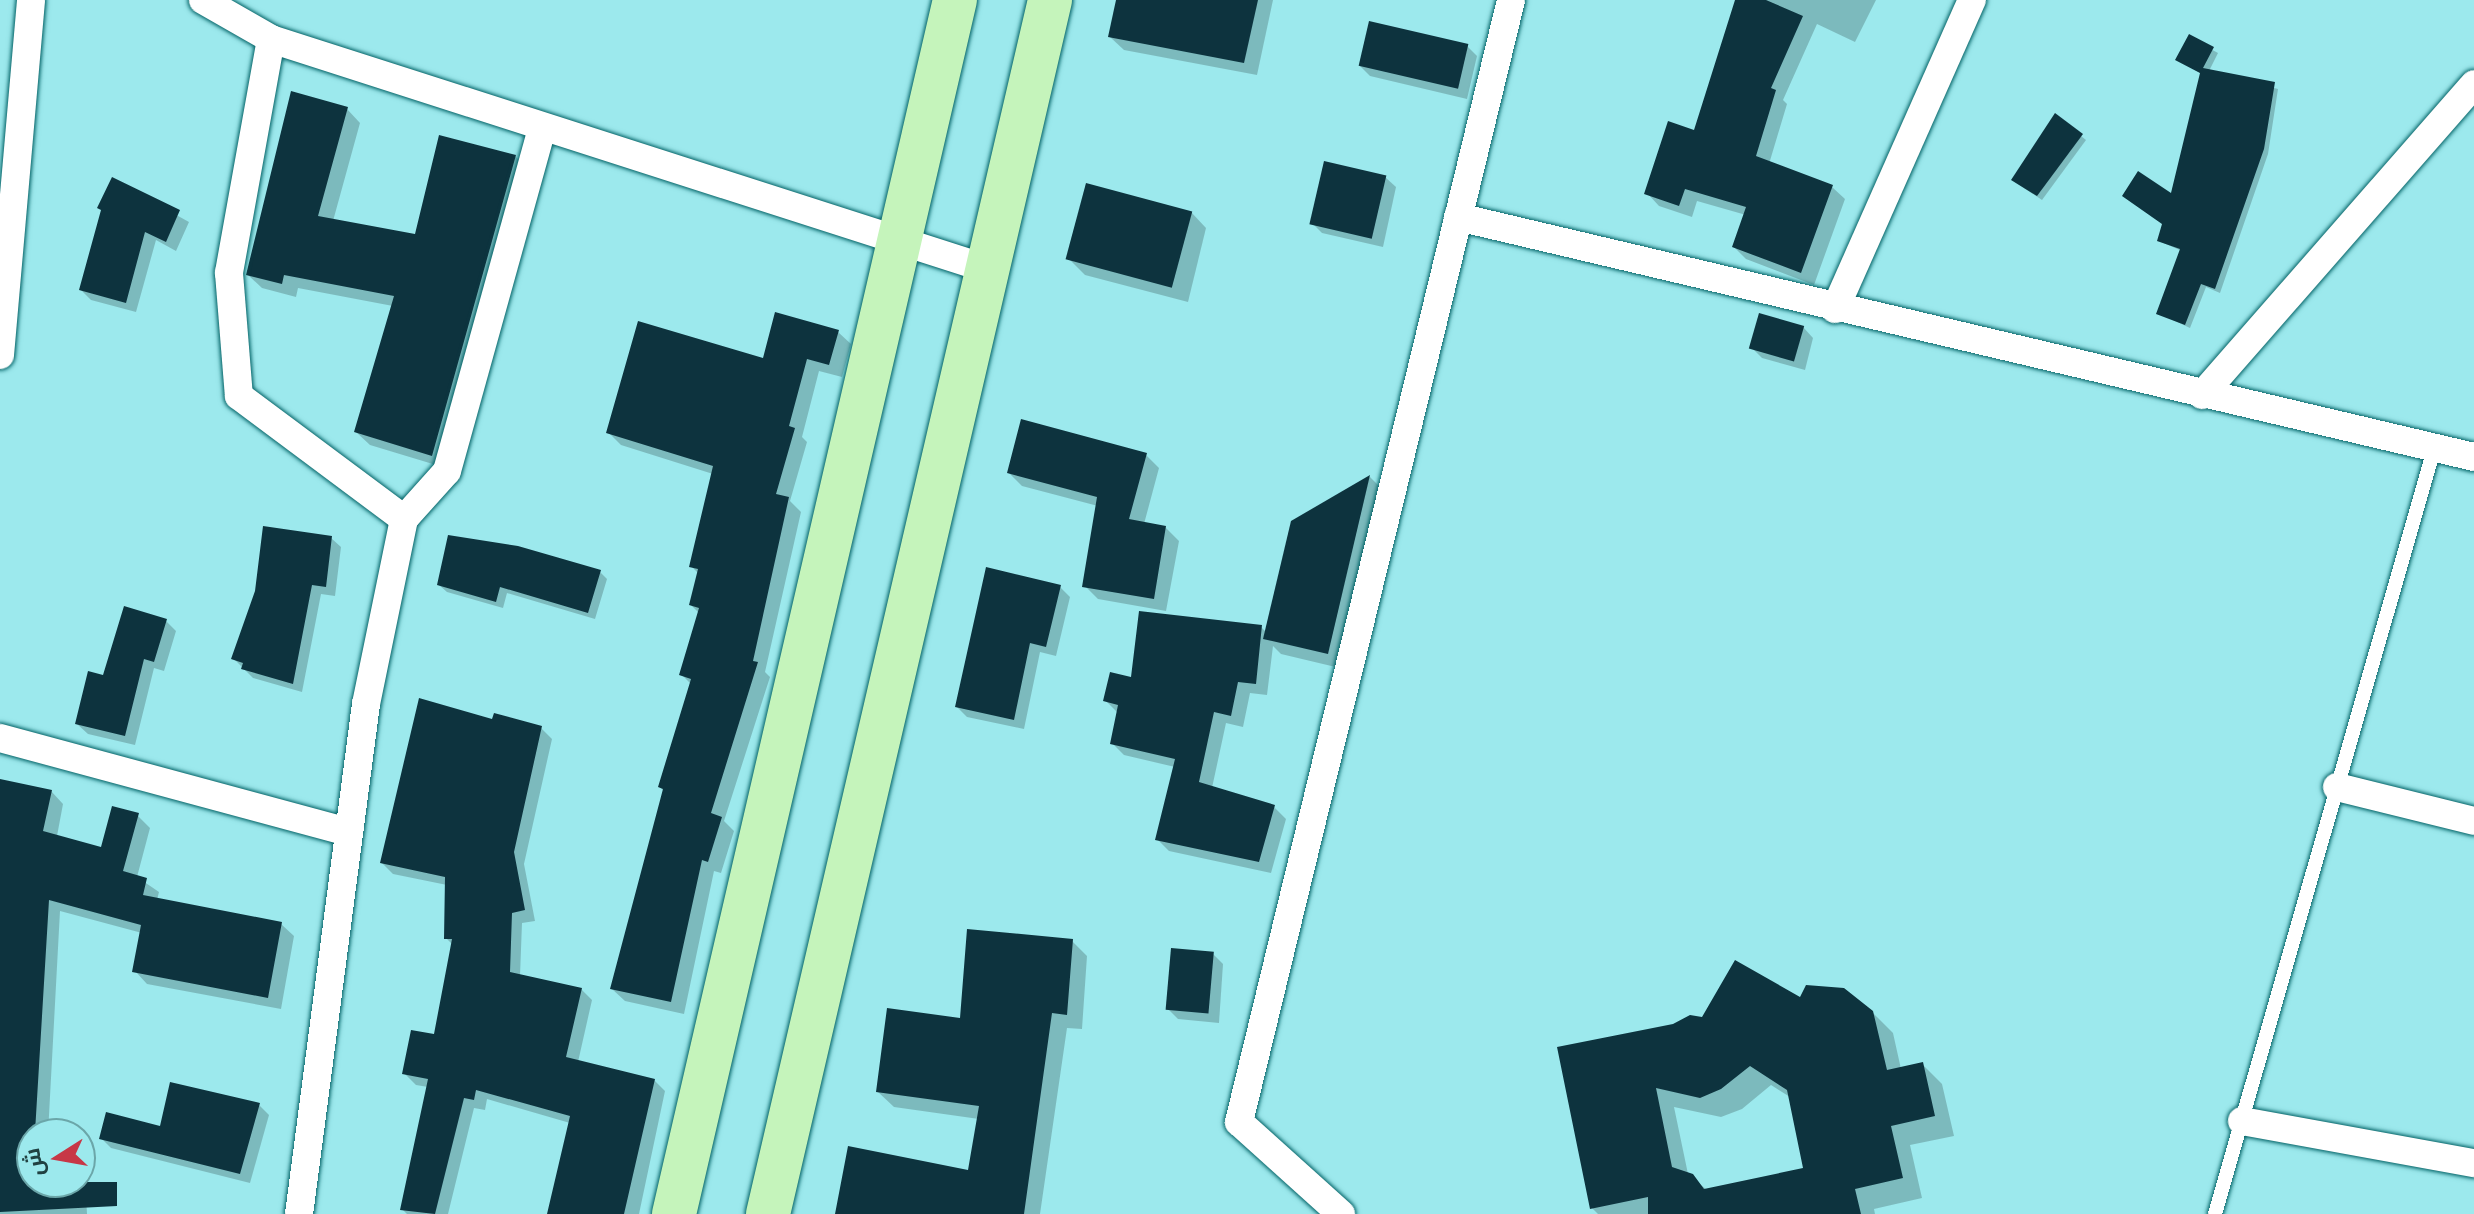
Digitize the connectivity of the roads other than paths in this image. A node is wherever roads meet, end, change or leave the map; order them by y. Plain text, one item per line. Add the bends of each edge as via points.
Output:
1 (31, 0) edge
2 (203, 0) edge
3 (955, 0) edge
4 (1050, 0) edge
5 (1511, 0) edge
6 (1972, 0) edge
7 (271, 39) junction
8 (2471, 91) edge
9 (542, 129) junction
10 (1458, 217) junction
11 (899, 241) junction
12 (988, 269) junction
13 (1835, 309) junction
14 (0, 355) edge
15 (2202, 395) junction
16 (2434, 449) junction
17 (2474, 457) edge
18 (404, 519) junction
19 (0, 738) edge
20 (2337, 787) junction
21 (2474, 821) edge
22 (349, 832) junction
23 (2242, 1121) junction
24 (2474, 1163) edge
25 (299, 1214) edge
26 (674, 1214) edge
27 (768, 1214) edge
28 (1341, 1214) edge
29 (2215, 1214) edge

1 - 14 street
2 - 7 street
3 - 11 main road
4 - 12 main road
5 - 10 street
6 - 13 street
7 - 9 street
7 - 18 street via 229,273 239,396
8 - 15 street
9 - 11 street
9 - 18 street via 447,471
10 - 13 street
10 - 28 street via 1239,1122
11 - 12 street
11 - 26 main road
12 - 27 main road
13 - 15 street
15 - 16 street
16 - 17 street
16 - 20 lane
18 - 22 street via 366,704
19 - 22 street
20 - 21 street
20 - 23 lane
22 - 25 street
23 - 24 street
23 - 29 lane

